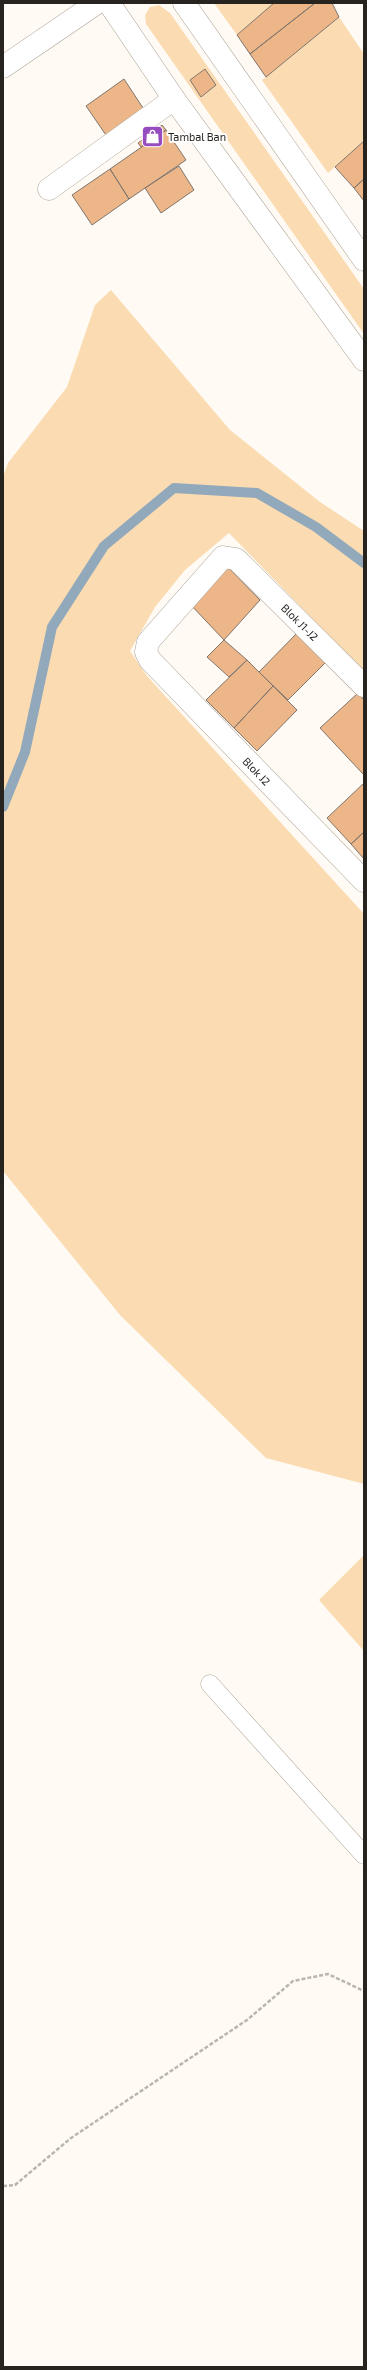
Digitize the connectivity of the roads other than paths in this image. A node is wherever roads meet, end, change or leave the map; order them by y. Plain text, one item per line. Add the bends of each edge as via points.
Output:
1 (97, 3) edge
2 (109, 3) edge
3 (184, 3) edge
4 (3, 67) edge
5 (174, 99) junction
6 (49, 189) dead end
7 (364, 260) edge
8 (364, 360) edge
9 (150, 660) joint
10 (364, 686) edge
11 (364, 882) edge
12 (210, 1684) dead end
13 (364, 1855) edge

1 - 4 street
2 - 5 street
3 - 7 street
5 - 6 street
5 - 8 street
9 - 10 street, Blok J1-J2 via 146,652 148,642 223,557 236,559
9 - 11 street, Blok J2
12 - 13 lane

